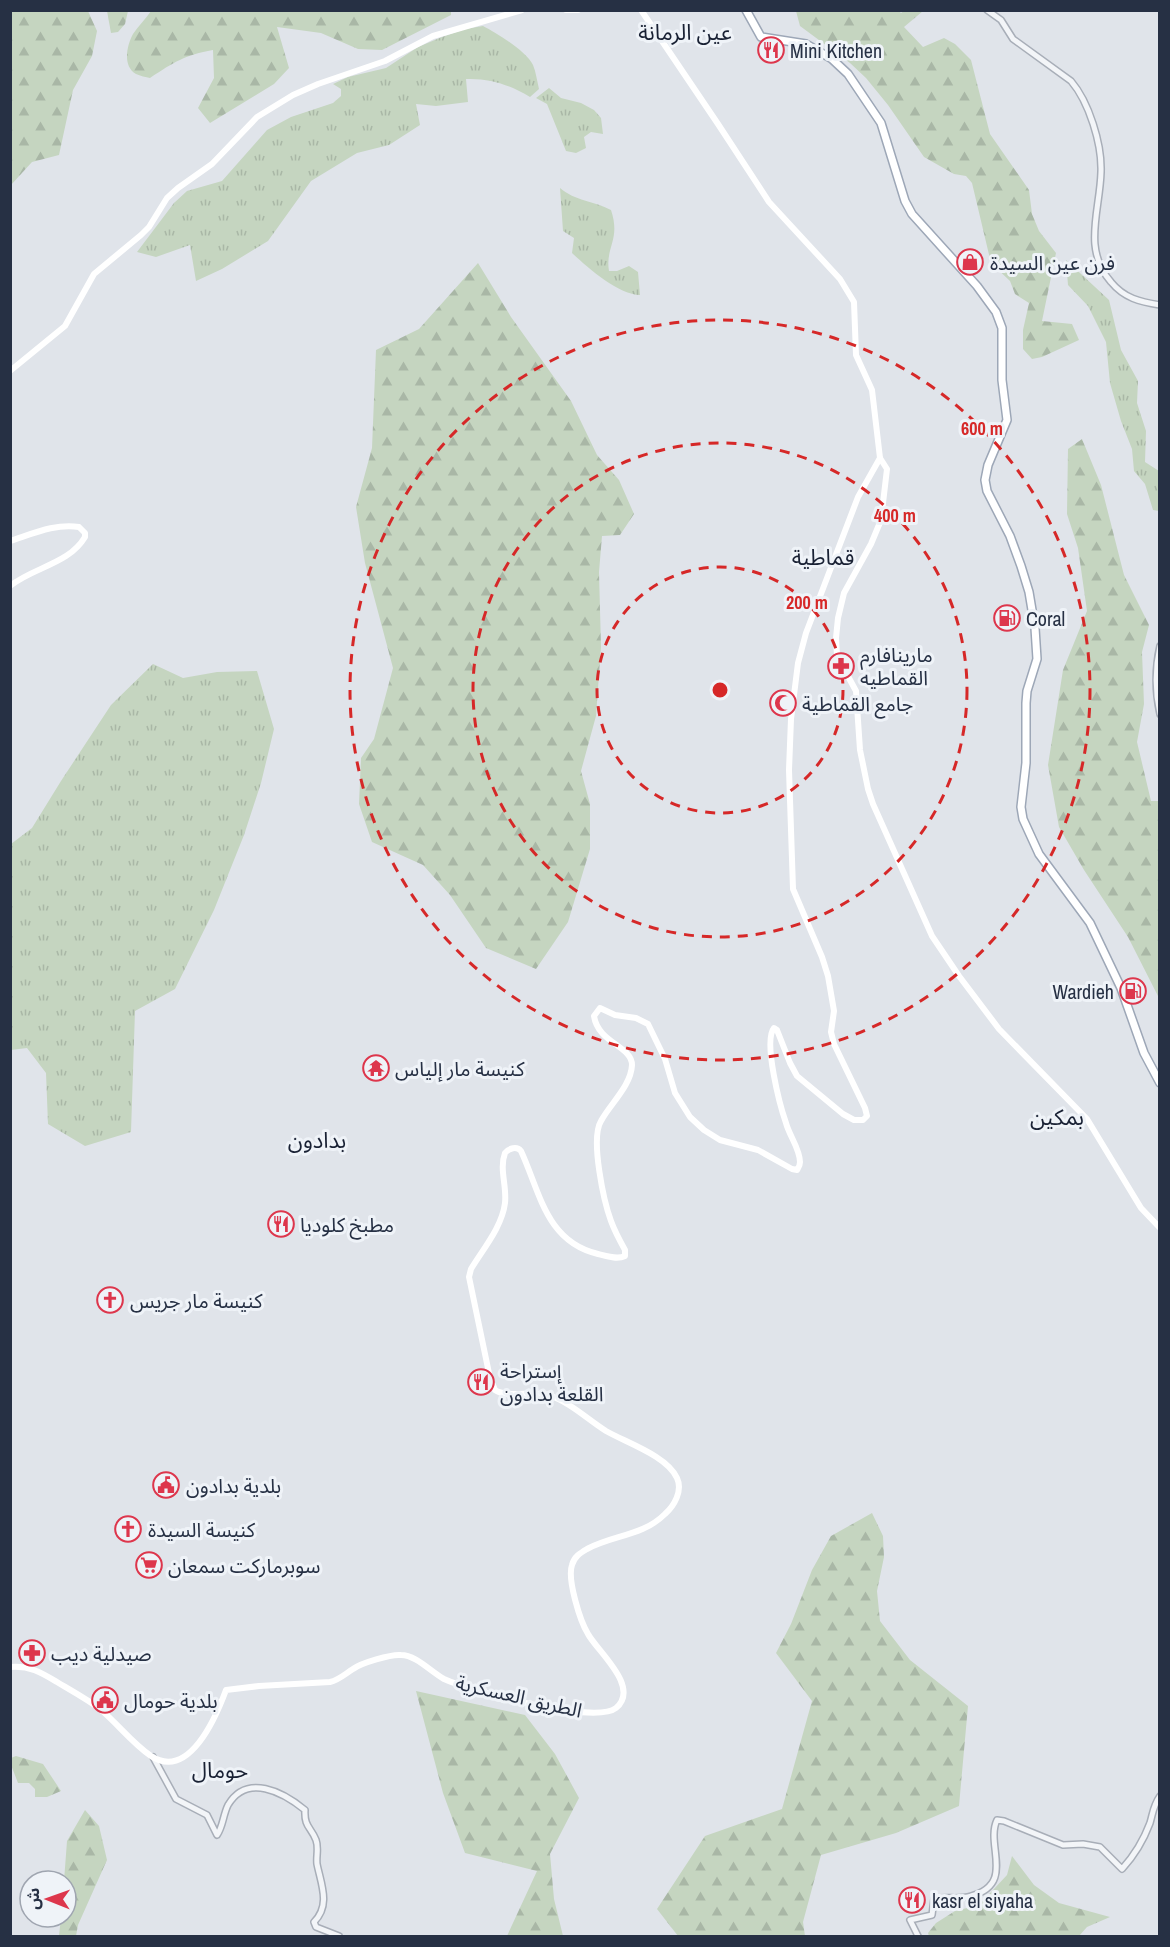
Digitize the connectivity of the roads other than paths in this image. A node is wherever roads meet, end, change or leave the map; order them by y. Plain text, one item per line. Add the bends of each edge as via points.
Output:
1 (522, 10) edge
2 (566, 10) edge
3 (578, 10) edge
4 (641, 10) edge
5 (746, 10) edge
6 (987, 10) edge
7 (1160, 304) edge
8 (10, 372) edge
9 (880, 458) junction
10 (10, 541) edge
11 (10, 586) edge
12 (1160, 646) edge
13 (1160, 714) edge
14 (1160, 1083) edge
15 (1160, 1228) edge
16 (14, 1667) edge
17 (153, 1757) junction
18 (1160, 1797) edge
19 (339, 1936) edge
20 (918, 1936) edge

1 - 8 main road via 432,36 385,61 318,84 257,117 212,164 167,198 149,227 87,283 65,326
2 - 3 main road
4 - 9 main road via 769,202 840,279 854,302 856,355 872,390
5 - 14 main road via 761,37 806,44 848,74 881,123 912,214 996,312 1002,328 1006,420 988,465 986,485 1021,566 1037,644 1036,665 1026,696 1022,814 1040,854 1090,923
6 - 7 street via 1001,20 1013,39 1078,89 1100,153 1094,247 1098,262 1126,297
9 - 15 main road via 887,469 883,512 871,544 844,593 836,638 837,656 856,691 860,750 873,804 932,936 999,1029 1087,1119 1141,1208
9 - 17 main road, الطريق العسكرية via 858,496 799,656 789,770 794,889 828,976 834,1044 867,1116 863,1120 850,1119 806,1084 793,1070 777,1030 772,1029 774,1075 800,1161 797,1170 758,1150 720,1140 690,1117 675,1093 665,1059 648,1024 600,1008 594,1016 597,1028 627,1052 632,1063 628,1078 600,1123 597,1138 610,1218 625,1255 621,1258 584,1250 558,1230 545,1210 521,1151 515,1148 506,1151 502,1165 504,1212 469,1277 490,1378 497,1392 536,1393 558,1399 652,1455 674,1472 678,1481 677,1498 663,1517 647,1528 584,1551 571,1566 572,1585 585,1628 614,1667 621,1682 621,1700 615,1709 599,1713 529,1703 446,1679 407,1656 394,1655 355,1667 335,1681 226,1690 207,1731 188,1755 165,1762
10 - 11 main road via 66,527 79,527 85,533 74,552
12 - 13 street via 1156,679
16 - 17 main road via 37,1670 83,1697
17 - 19 street via 176,1798 207,1815 217,1835 229,1803 251,1787 277,1792 305,1810 306,1825 316,1838 324,1892 321,1913 314,1922 316,1927
18 - 20 street via 1152,1809 1148,1828 1122,1869 1100,1847 1063,1845 997,1820 997,1866 993,1880 971,1896 934,1899 932,1915 910,1920

